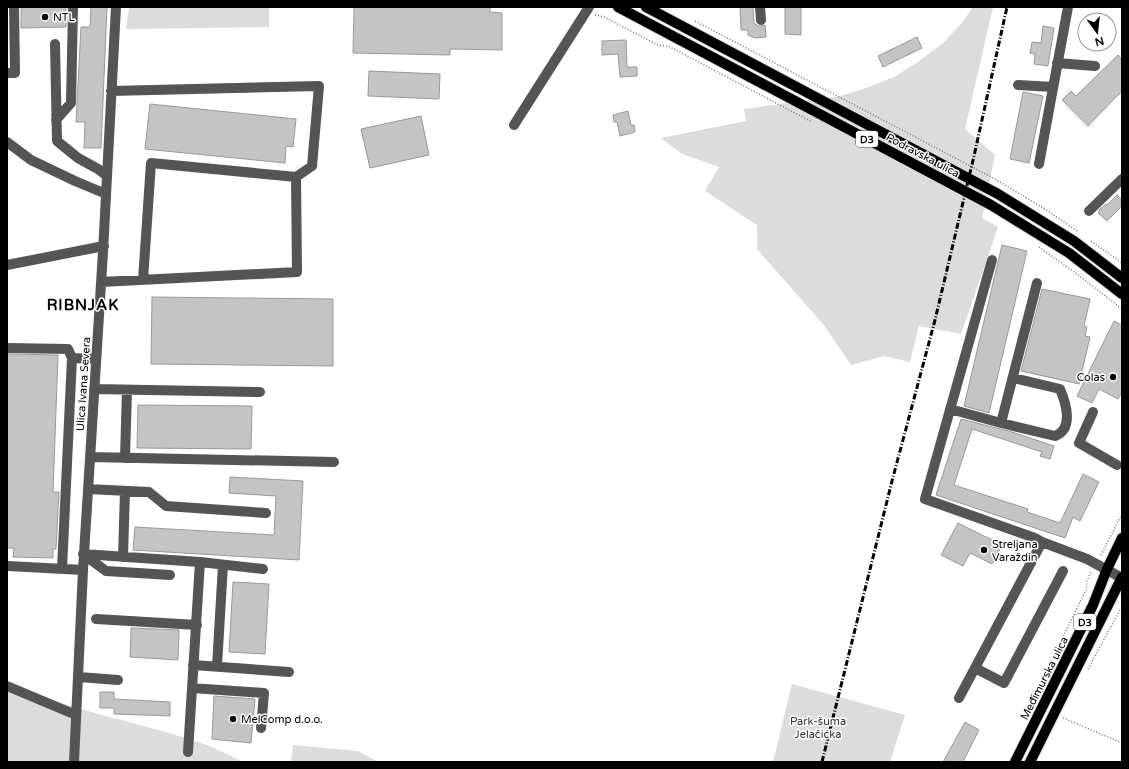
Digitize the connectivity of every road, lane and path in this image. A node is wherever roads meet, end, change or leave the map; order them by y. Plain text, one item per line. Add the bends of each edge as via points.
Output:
1 (14, 7) edge
2 (73, 7) edge
3 (116, 7) edge
4 (618, 7) edge
5 (646, 7) edge
6 (760, 7) edge
7 (1068, 7) edge
8 (588, 9) edge
9 (761, 20) dead end
10 (55, 44) dead end
11 (1057, 63) junction
12 (1095, 66) dead end
13 (7, 73) edge
14 (1018, 85) dead end
15 (1053, 87) junction
16 (112, 91) junction
17 (56, 120) junction
18 (514, 125) dead end
19 (817, 125) dead end
20 (7, 142) edge
21 (1039, 164) dead end
22 (107, 176) junction
23 (296, 177) junction
24 (1122, 179) edge
25 (106, 194) junction
26 (1088, 211) dead end
27 (1034, 244) dead end
28 (104, 246) junction
29 (992, 260) dead end
30 (7, 265) edge
31 (1122, 278) edge
32 (144, 280) junction
33 (102, 282) junction
34 (1037, 283) dead end
35 (1122, 294) edge
36 (1122, 309) edge
37 (7, 348) edge
38 (72, 358) junction
39 (96, 359) junction
40 (1013, 378) junction
41 (94, 389) junction
42 (127, 390) junction
43 (260, 392) dead end
44 (950, 409) junction
45 (1093, 412) dead end
46 (1001, 424) junction
47 (90, 457) junction
48 (125, 458) junction
49 (334, 462) dead end
50 (1117, 465) dead end
51 (88, 489) junction
52 (125, 491) junction
53 (266, 513) dead end
54 (1122, 514) edge
55 (1122, 538) edge
56 (1042, 542) junction
57 (1104, 550) dead end
58 (84, 554) junction
59 (123, 557) junction
60 (200, 562) junction
61 (223, 565) junction
62 (8, 566) edge
63 (62, 569) junction
64 (263, 569) dead end
65 (1107, 569) junction
66 (83, 570) junction
67 (1063, 571) dead end
68 (170, 575) dead end
69 (1122, 577) edge
70 (1087, 581) dead end
71 (1122, 609) edge
72 (96, 619) dead end
73 (197, 625) junction
74 (1058, 647) dead end
75 (193, 665) junction
76 (217, 666) junction
77 (975, 668) junction
78 (289, 672) dead end
79 (1086, 672) dead end
80 (78, 677) junction
81 (118, 680) dead end
82 (7, 686) edge
83 (192, 688) junction
84 (959, 698) dead end
85 (1053, 714) junction
86 (76, 715) junction
87 (261, 728) dead end
88 (1122, 743) edge
89 (188, 752) dead end
90 (74, 762) edge
91 (1015, 762) edge
92 (1030, 762) edge

1 - 13 street via 15,73
2 - 17 street via 71,103
3 - 16 street, Ulica Ivana Severa
4 - 35 main road, Podravska ulica / D3 via 991,205 1069,253
5 - 31 main road, Podravska ulica / D3 via 998,194 1074,241
6 - 9 street
7 - 11 street
8 - 18 street
8 - 19 path via 597,16 604,17 658,45 670,47
10 - 17 street
11 - 12 street
11 - 15 street
14 - 15 street
15 - 21 street
16 - 22 street, Ulica Ivana Severa
16 - 23 street via 320,86 312,166
17 - 22 street via 57,141
20 - 25 street via 31,160
22 - 25 street, Ulica Ivana Severa
23 - 32 street via 297,272
23 - 32 street via 152,163
24 - 26 street
25 - 28 street, Ulica Ivana Severa
27 - 36 path
28 - 30 street
28 - 33 street, Ulica Ivana Severa
29 - 44 street
32 - 33 street
33 - 39 street, Ulica Ivana Severa
34 - 40 street
37 - 38 street via 68,349
38 - 39 street
38 - 63 street
39 - 41 street, Ulica Ivana Severa
40 - 46 street
40 - 46 street via 1060,389 1067,421 1065,430 1055,436
41 - 42 street
41 - 47 street, Ulica Ivana Severa
42 - 43 street
42 - 48 street
44 - 46 street
44 - 56 street via 925,499
45 - 50 street via 1079,442
47 - 48 street
47 - 51 street, Ulica Ivana Severa
48 - 49 street
51 - 52 street
51 - 58 street, Ulica Ivana Severa
52 - 53 street via 149,492 166,506
52 - 59 street
54 - 57 path
55 - 65 main road, Međimurska ulica / D3
56 - 65 street via 1087,558
56 - 77 street
58 - 59 street
58 - 66 street, Ulica Ivana Severa
58 - 68 street via 106,571
59 - 60 street
60 - 61 street
60 - 73 street
61 - 64 street
61 - 76 street
62 - 63 street
63 - 66 street
65 - 69 street
65 - 91 main road, Međimurska ulica / D3 via 1093,605
66 - 80 street, Ulica Ivana Severa
67 - 77 street via 1004,683
69 - 85 main road, D3
70 - 74 path via 1086,590
71 - 79 path
72 - 73 street
73 - 75 street
75 - 76 street
75 - 83 street
76 - 78 street
77 - 84 street
80 - 81 street
80 - 86 street, Ulica Ivana Severa
82 - 86 street
83 - 87 street via 264,693
83 - 89 street
85 - 88 path
85 - 92 main road, D3
86 - 90 street, Ulica Ivana Severa

